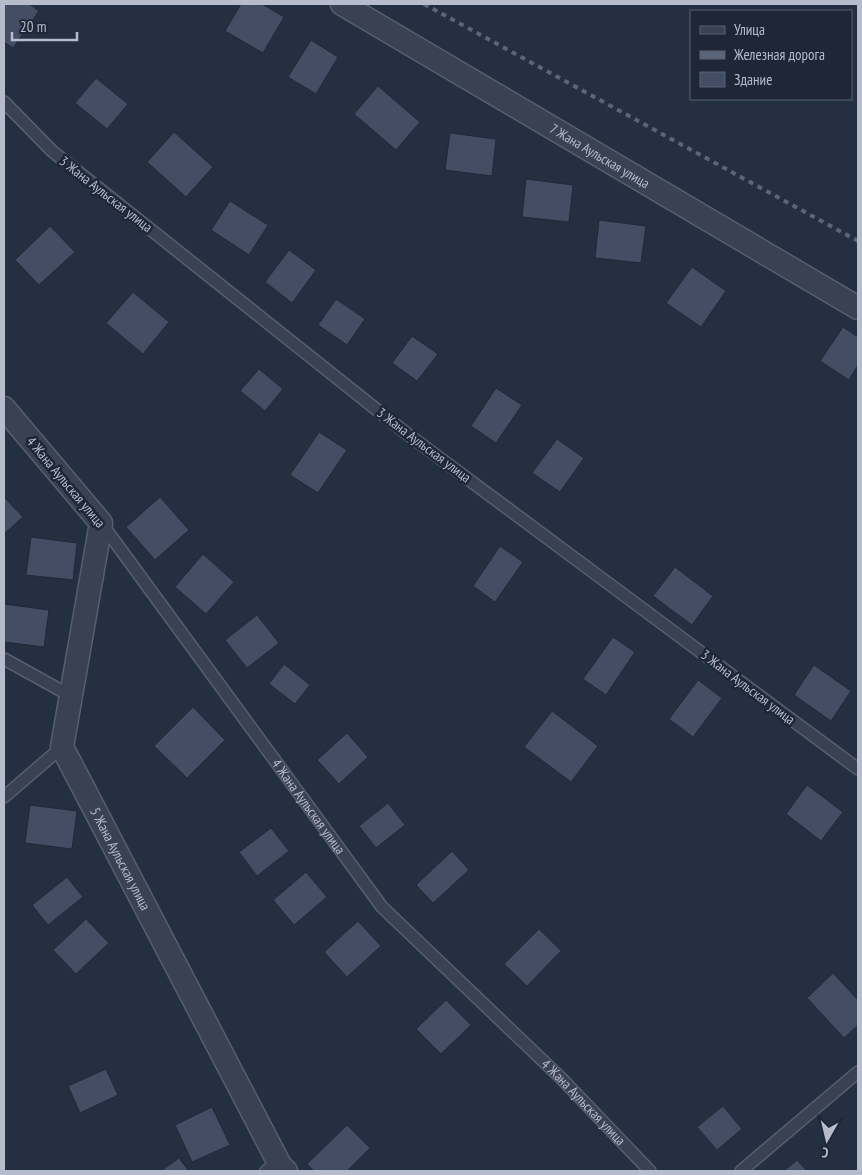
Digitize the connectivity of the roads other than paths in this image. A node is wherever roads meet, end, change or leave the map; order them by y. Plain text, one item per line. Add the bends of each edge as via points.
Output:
1 (342, 4) edge
2 (4, 102) edge
3 (858, 308) edge
4 (4, 408) edge
5 (101, 523) junction
6 (4, 659) edge
7 (71, 696) junction
8 (62, 747) junction
9 (858, 769) edge
10 (4, 797) edge
11 (858, 1072) edge
12 (277, 1168) edge
13 (650, 1171) edge
14 (741, 1171) edge

1 - 3 street, 7 Жана Аульская улица
2 - 9 lane, 3 Жана Аульская улица via 52,151 406,433
4 - 5 street, 4 Жана Аульская улица
5 - 7 street
5 - 13 lane, 4 Жана Аульская улица via 382,907 561,1078
6 - 7 lane
7 - 8 street
8 - 10 lane
8 - 12 street, 5 Жана Аульская улица
11 - 14 lane

